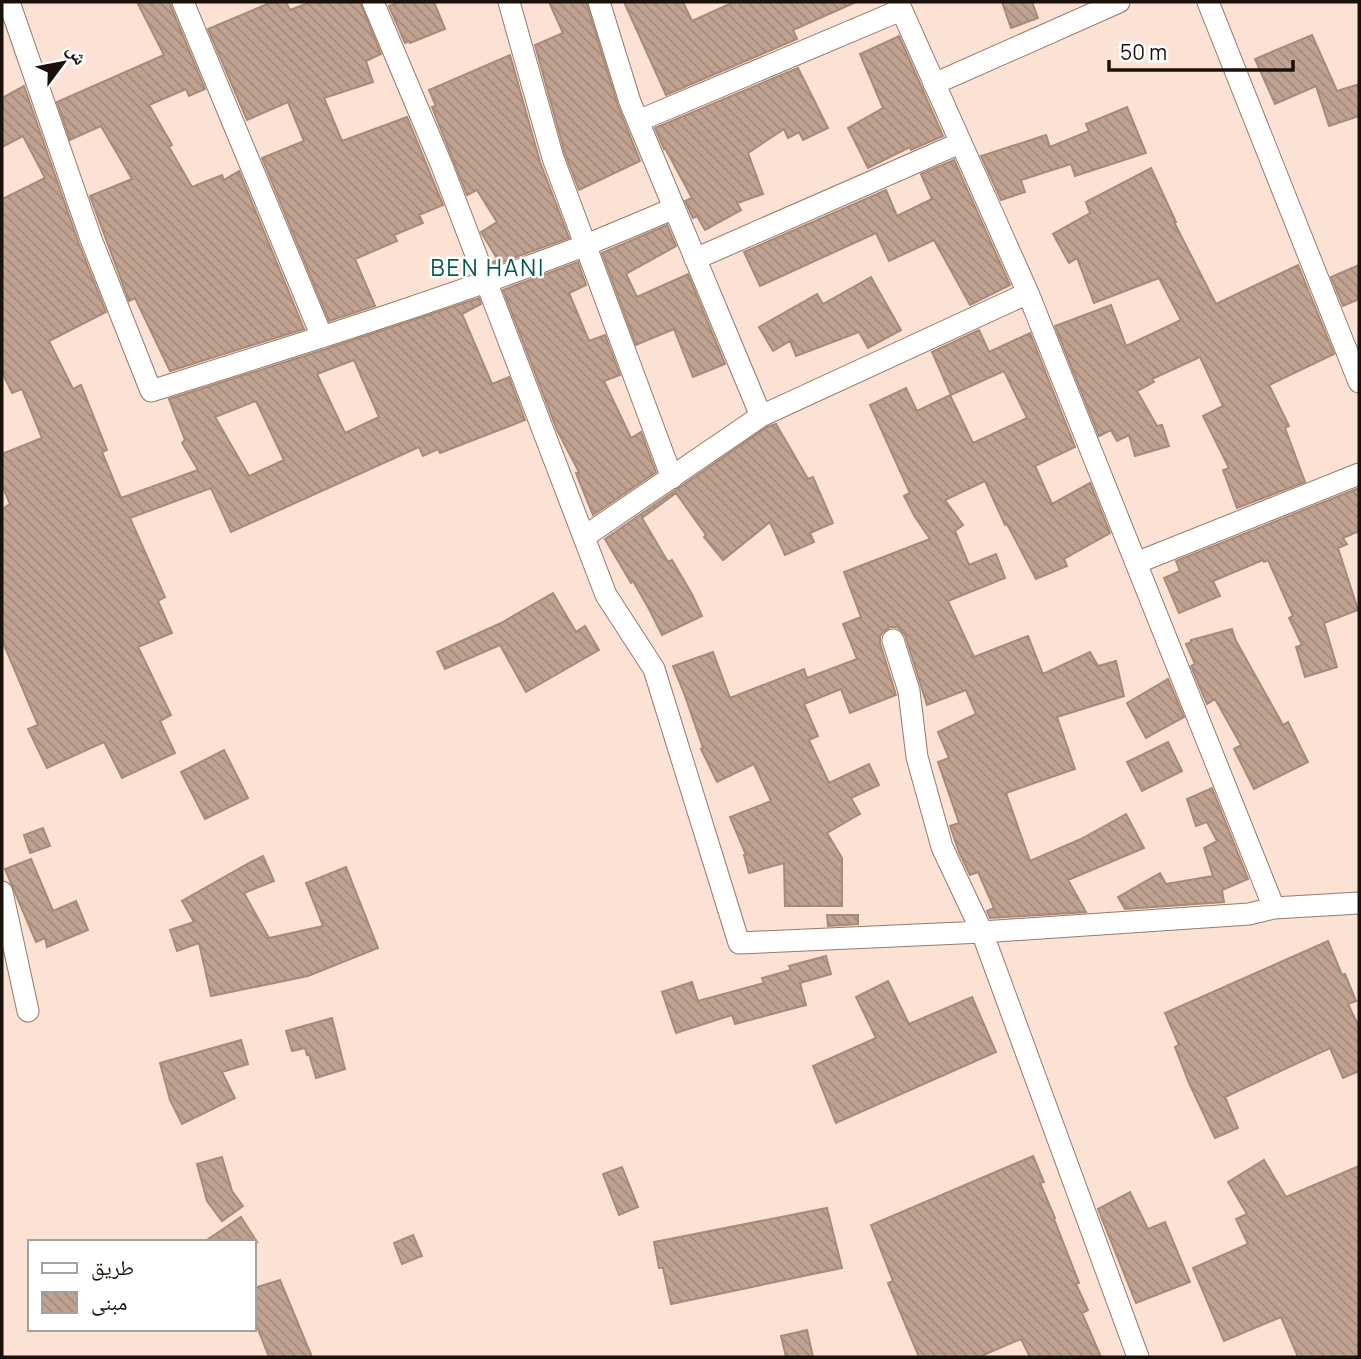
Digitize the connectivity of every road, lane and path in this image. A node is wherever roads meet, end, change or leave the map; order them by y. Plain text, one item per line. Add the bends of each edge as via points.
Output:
1 (9, 2) edge
2 (183, 2) edge
3 (373, 2) edge
4 (509, 2) edge
5 (599, 2) edge
6 (1119, 2) edge
7 (1208, 2) edge
8 (900, 6) edge
9 (934, 84) junction
10 (638, 121) junction
11 (960, 143) junction
12 (674, 208) junction
13 (586, 245) junction
14 (695, 259) junction
15 (486, 281) junction
16 (1028, 293) junction
17 (322, 337) junction
18 (1359, 382) edge
19 (761, 416) junction
20 (1359, 474) edge
21 (672, 478) junction
22 (584, 537) junction
23 (1136, 563) junction
24 (893, 640) dead end
25 (2, 892) edge
26 (1359, 903) edge
27 (1274, 908) junction
28 (982, 932) junction
29 (28, 1012) dead end
30 (1138, 1357) edge

1 - 17 street via 91,239 152,391
2 - 17 street
3 - 15 street
4 - 13 street via 553,158
5 - 10 street
6 - 9 street
7 - 18 street
8 - 9 street
8 - 10 street
9 - 11 street
10 - 12 street
11 - 14 street
11 - 16 street
12 - 13 street
12 - 14 street
13 - 15 street
13 - 21 street
14 - 19 street
15 - 17 street
15 - 22 street
16 - 19 street
16 - 23 street
19 - 21 street
20 - 23 street
21 - 22 street
22 - 28 street via 606,595 654,669 740,943
23 - 27 street
24 - 28 street via 909,691 917,757 942,847
25 - 29 street
26 - 27 street
27 - 28 street via 1249,914
28 - 30 street

